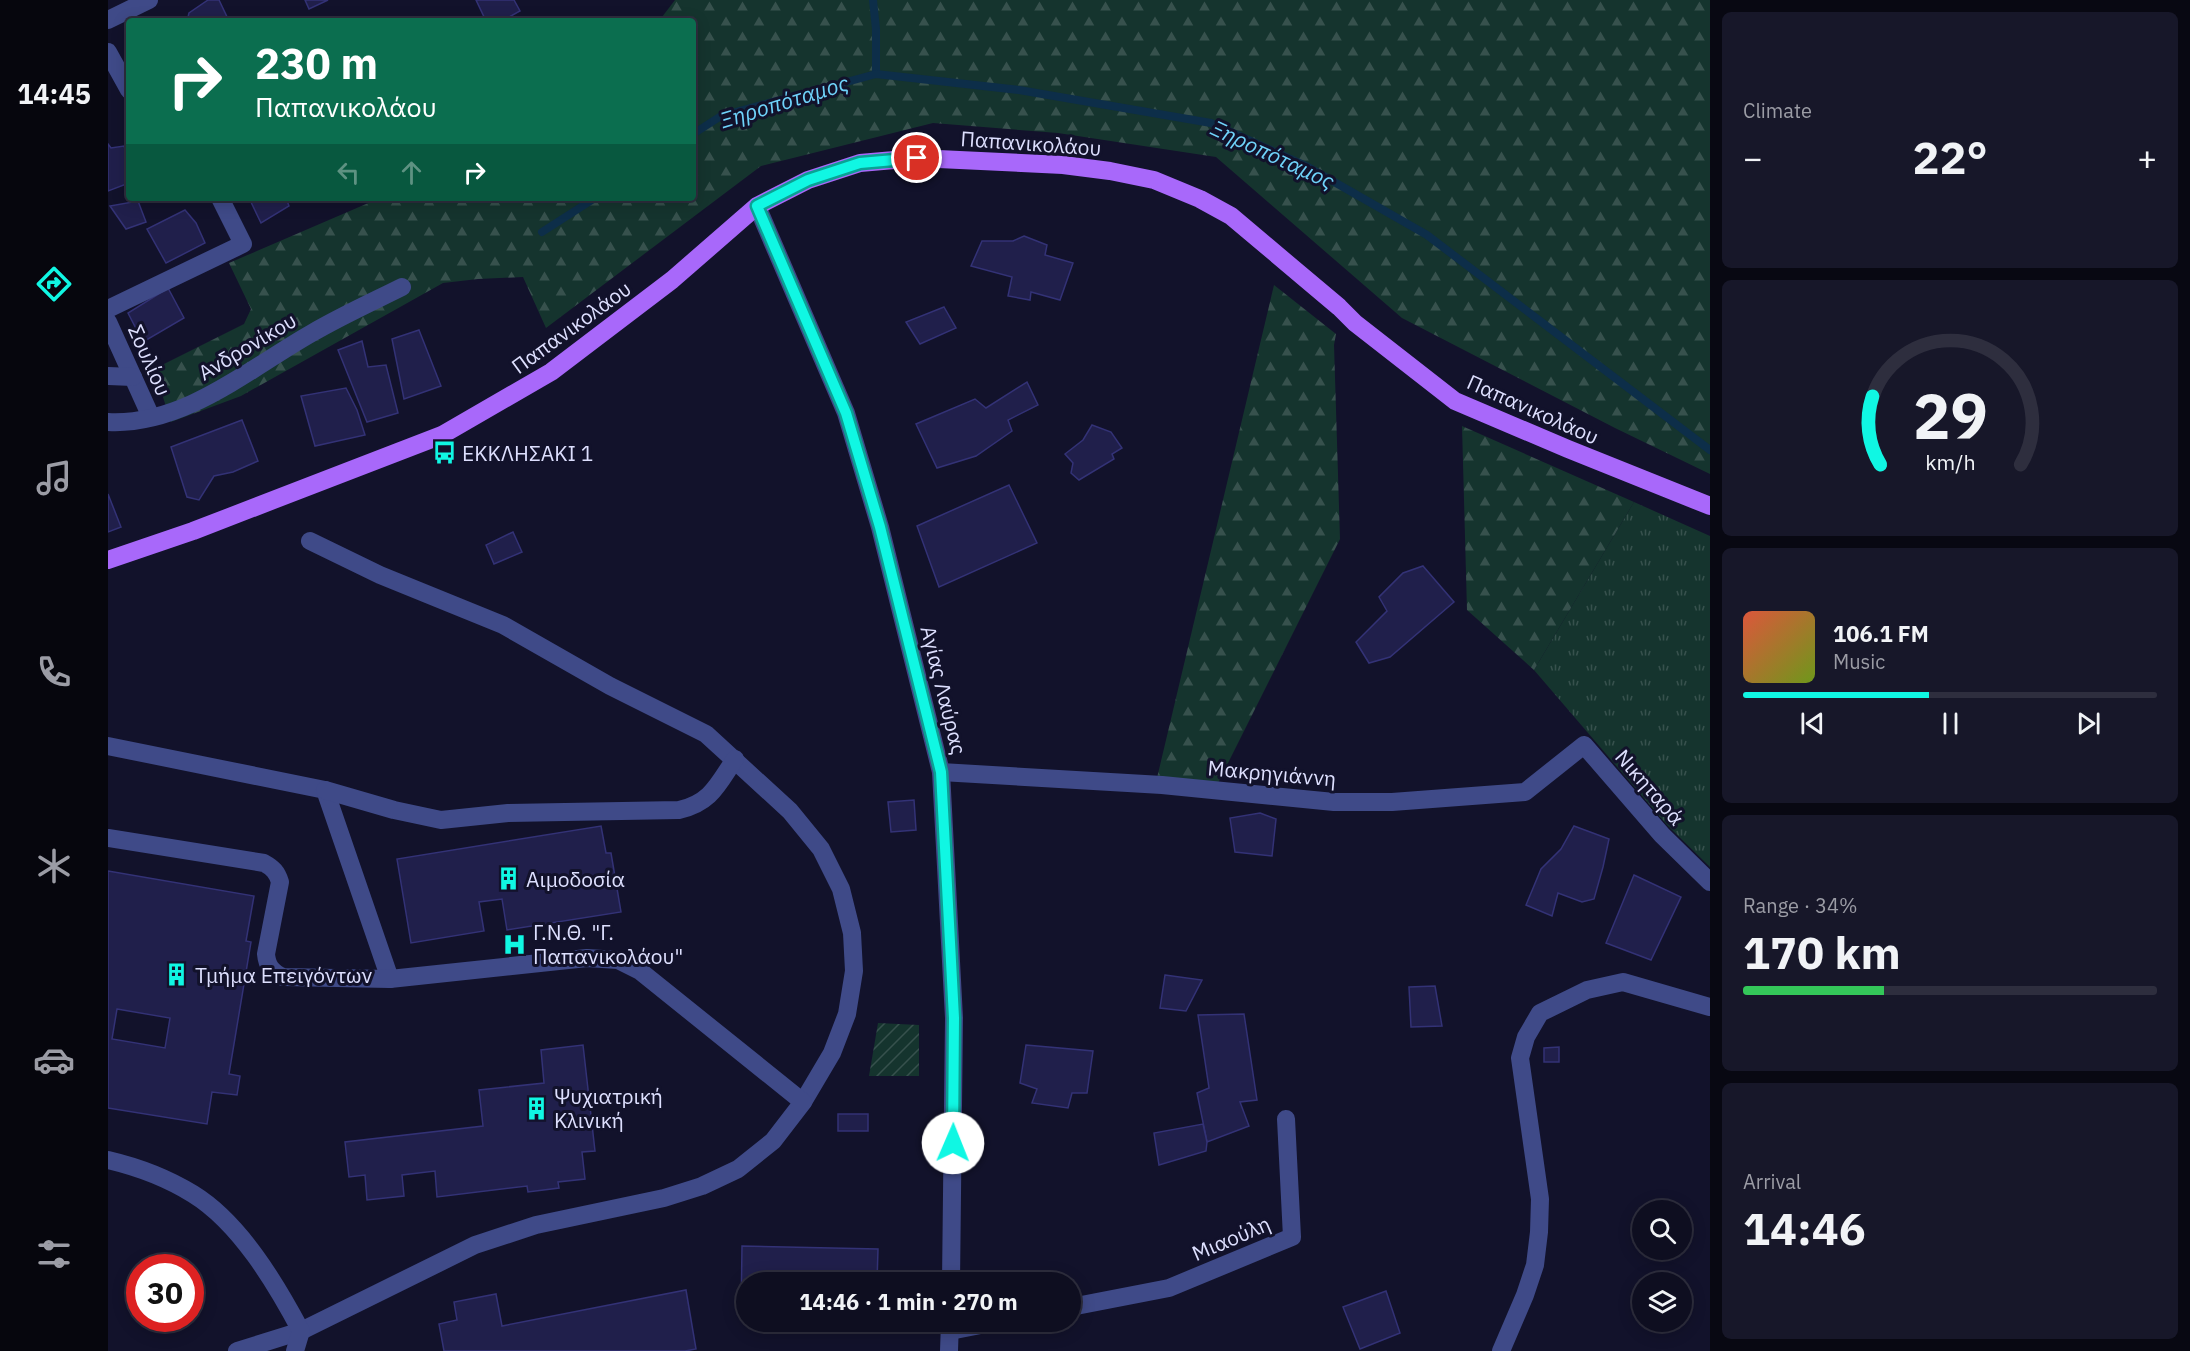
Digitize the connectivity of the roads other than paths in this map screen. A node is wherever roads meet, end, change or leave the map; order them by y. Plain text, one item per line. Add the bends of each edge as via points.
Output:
1 (149, 0) edge
2 (108, 20) edge
3 (108, 52) edge
4 (126, 85) edge
5 (222, 201) edge
6 (757, 206) junction
7 (402, 287) dead end
8 (108, 309) edge
9 (108, 322) edge
10 (108, 376) edge
11 (133, 377) junction
12 (151, 417) junction
13 (108, 422) edge
14 (1710, 506) edge
15 (310, 541) dead end
16 (108, 560) edge
17 (1584, 745) joint
18 (108, 746) edge
19 (735, 759) junction
20 (941, 772) junction
21 (325, 790) junction
22 (108, 838) edge
23 (1710, 882) edge
24 (390, 979) junction
25 (1710, 1007) edge
26 (802, 1102) junction
27 (1286, 1119) dead end
28 (108, 1160) edge
29 (951, 1272) edge
30 (1081, 1305) edge
31 (301, 1331) junction
32 (950, 1332) edge
33 (237, 1351) edge
34 (295, 1351) edge
35 (949, 1351) edge
36 (1501, 1351) edge

1 - 2 street
3 - 4 street
5 - 8 street via 243,244
6 - 14 main road, Παπανικολάου via 808,180 860,163 917,158 1063,165 1154,180 1231,216 1355,323 1455,401
6 - 16 main road, Παπανικολάου via 672,280 551,372 442,435
6 - 20 street, Αγίας Λαύρας via 846,413 880,527
7 - 12 street, Ανδρονίκου via 314,332 205,398
9 - 11 street, Σουλίου
10 - 11 street
11 - 12 street, Σουλίου
12 - 13 street, Ανδρονίκου
15 - 19 street via 380,575 503,625 610,686 706,734
17 - 20 street, Μακρηγιάννη via 1525,792 1392,802 1334,802 1162,785
17 - 23 street, Νικηταρά via 1662,836
18 - 21 street
19 - 21 street via 710,796 695,807 680,810 508,813 441,820
19 - 26 street via 790,811 821,849 842,889 852,933 854,971 847,1014 832,1053
20 - 29 street, Αγίας Λαύρας via 954,1018
21 - 24 street
22 - 24 street via 264,863 272,867 280,882 266,954 274,972 283,977
24 - 26 street via 588,958 618,960 640,971
25 - 36 street via 1623,982 1587,990 1540,1013 1520,1058 1540,1199 1539,1232 1526,1295
26 - 31 street via 772,1141 738,1169 702,1186 536,1225 475,1245
27 - 30 street, Μιαούλη via 1292,1237 1169,1288
28 - 31 street via 160,1176 195,1195 221,1217 260,1263
31 - 33 street
31 - 34 street
32 - 35 street

